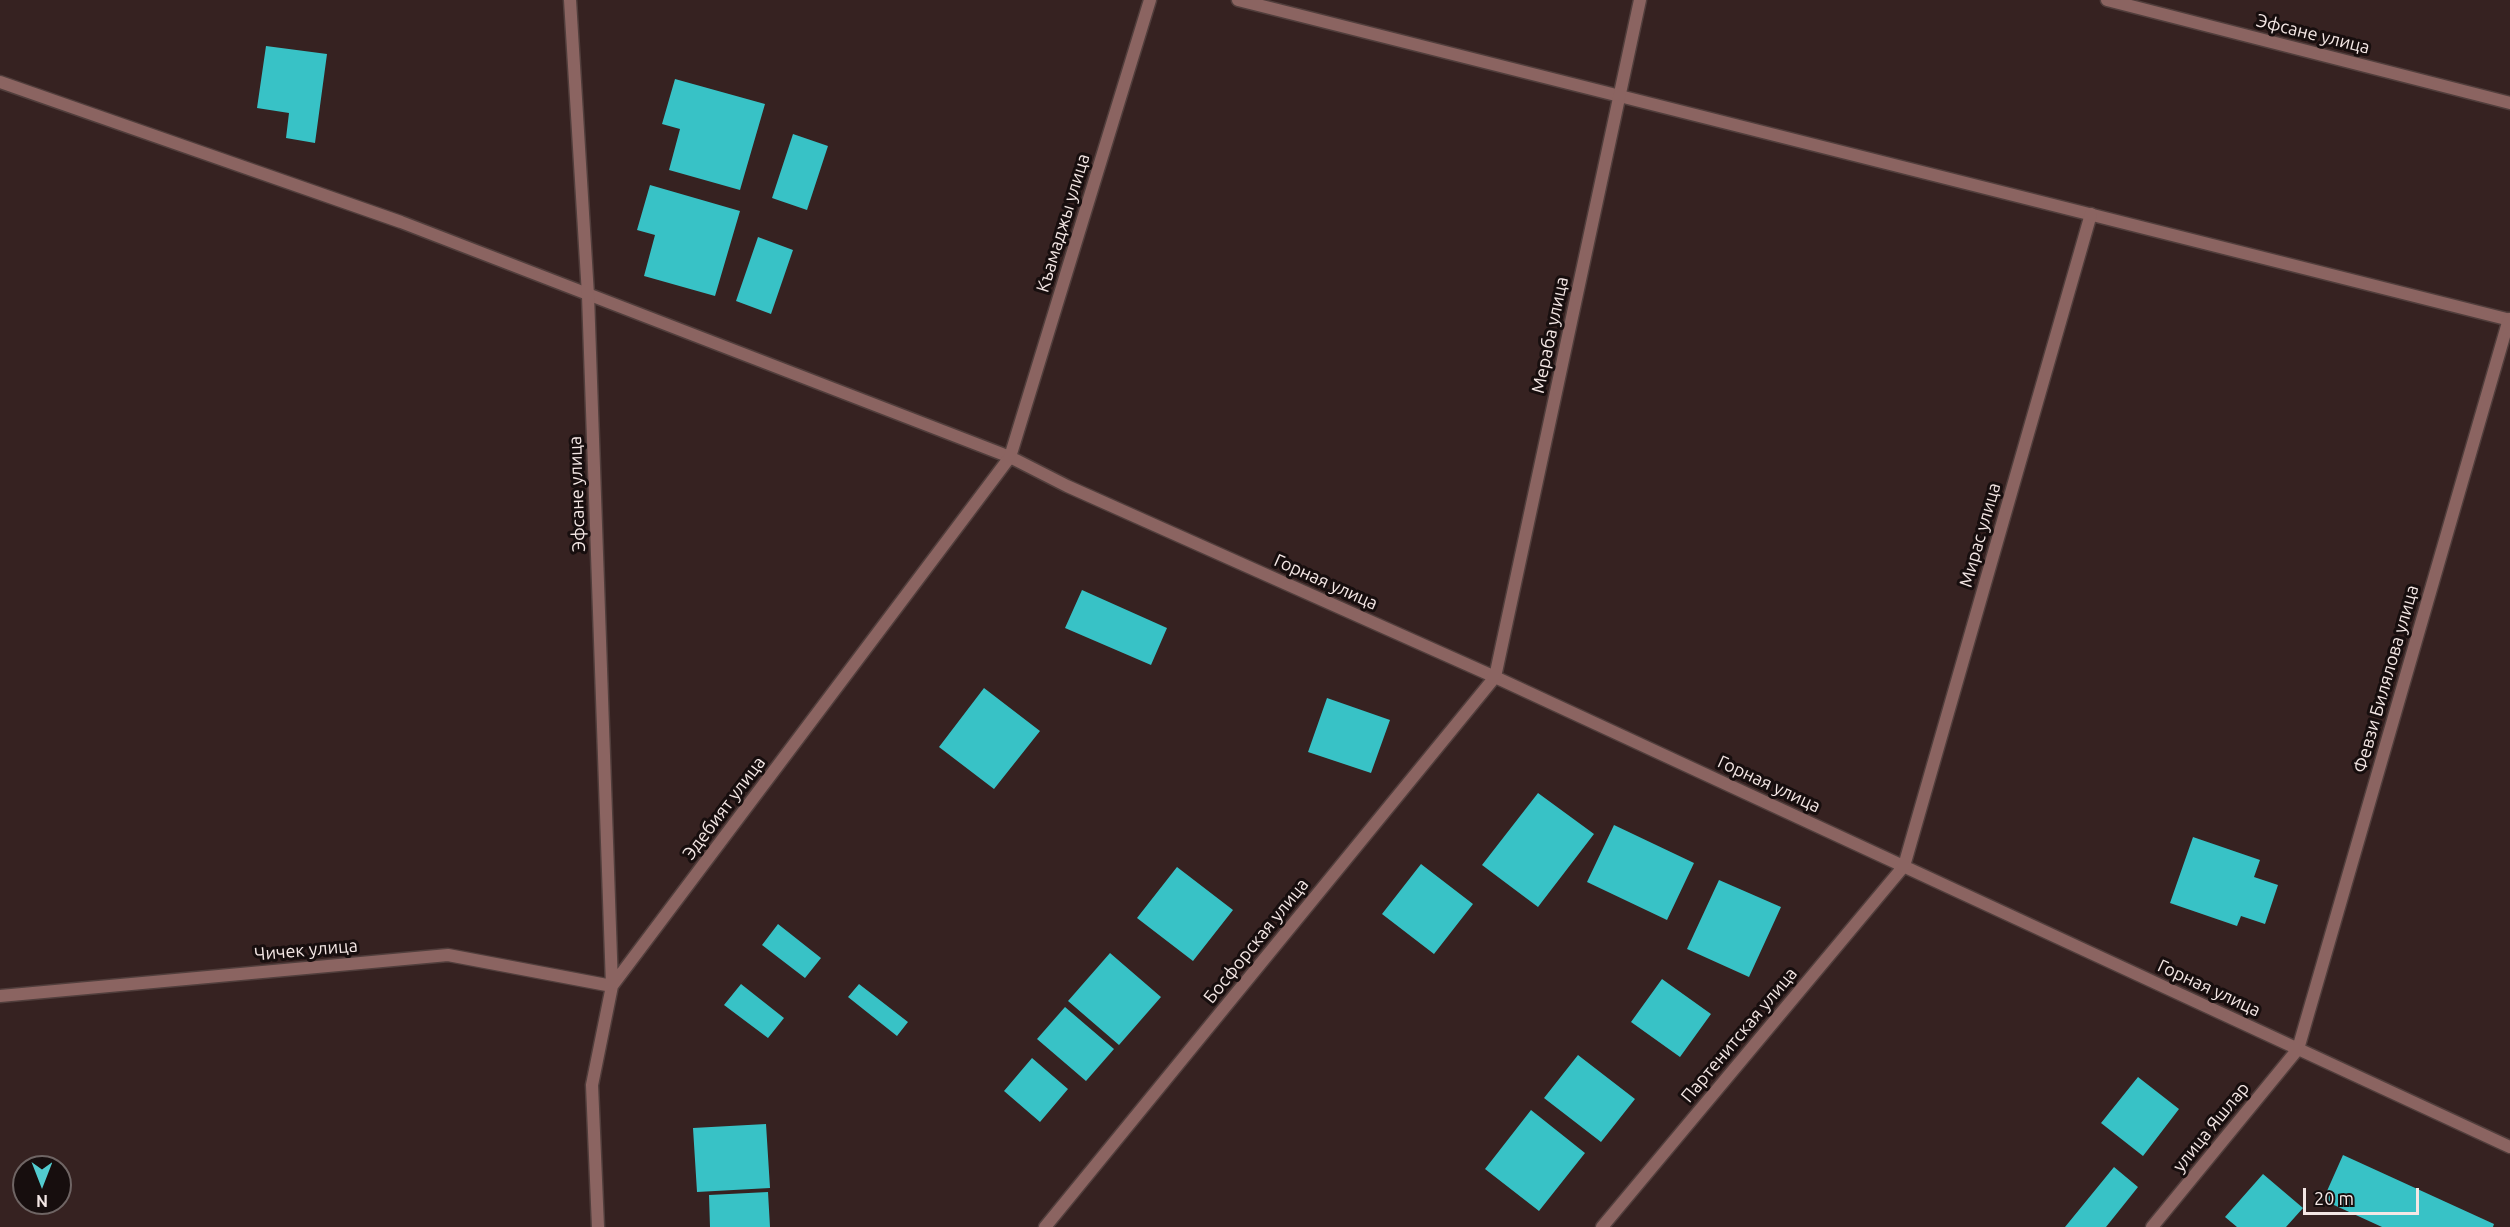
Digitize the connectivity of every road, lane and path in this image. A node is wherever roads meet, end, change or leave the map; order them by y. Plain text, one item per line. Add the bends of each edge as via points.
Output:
1 (570, 0) edge
2 (1150, 0) edge
3 (1238, 0) edge
4 (1640, 0) edge
5 (2107, 0) edge
6 (0, 82) edge
7 (1618, 99) junction
8 (2510, 103) edge
9 (2091, 214) junction
10 (588, 295) junction
11 (2509, 320) edge
12 (1010, 457) junction
13 (1495, 677) junction
14 (1904, 866) junction
15 (612, 986) junction
16 (0, 996) edge
17 (2298, 1049) junction
18 (2510, 1147) edge
19 (598, 1227) edge
20 (1045, 1227) edge
21 (1602, 1227) edge
22 (2152, 1227) edge

1 - 10 street, Эфсане улица
2 - 12 street, Къамаджы улица
3 - 7 street
4 - 7 street, Мераба улица
5 - 8 street, Эфсане улица
6 - 10 street, Горная улица via 401,222
7 - 9 street
7 - 13 street, Мераба улица
9 - 11 street
9 - 14 street, Мирас улица
10 - 12 street, Горная улица
10 - 15 street, Эфсане улица
11 - 17 street, Февзи Билялова улица
12 - 13 street, Горная улица
12 - 15 street, Эдебият улица
13 - 14 street, Горная улица
13 - 20 street, Босфорская улица
14 - 17 street, Горная улица
14 - 21 street, Партенитская улица
15 - 16 street, Чичек улица via 448,955
15 - 19 street, Эдебият улица via 592,1086
17 - 18 street, Горная улица
17 - 22 street, улица Яшлар

